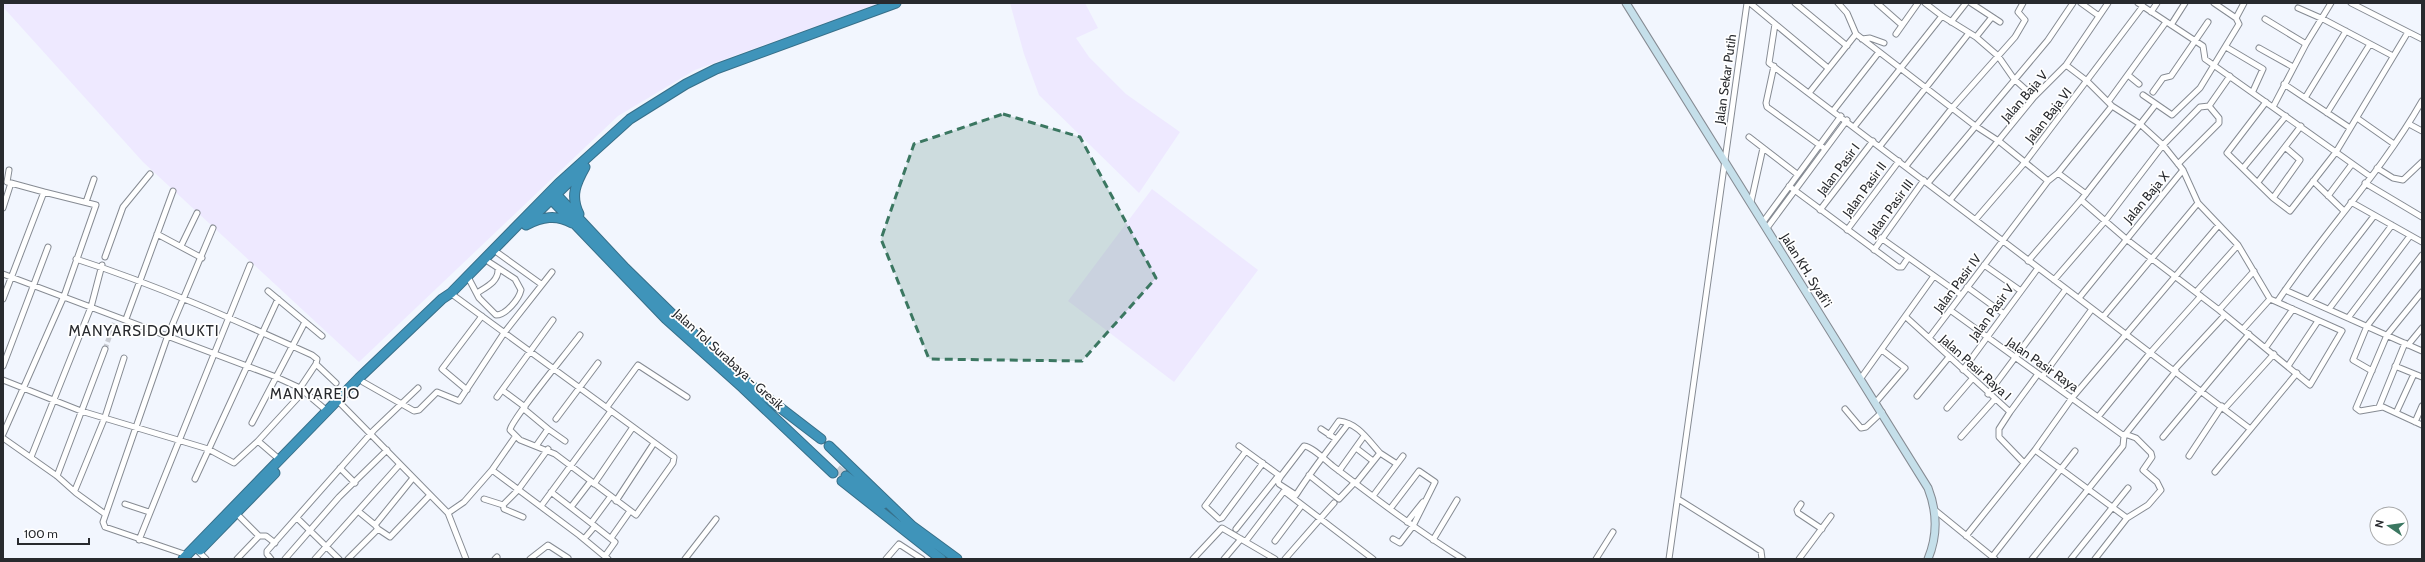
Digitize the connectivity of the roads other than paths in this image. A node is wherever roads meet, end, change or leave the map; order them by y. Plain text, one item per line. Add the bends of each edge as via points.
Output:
1 (896, 3) edge
2 (1626, 3) edge
3 (1749, 3) edge
4 (1795, 3) edge
5 (1838, 3) edge
6 (1877, 3) edge
7 (1917, 3) edge
8 (1925, 3) edge
9 (1966, 3) edge
10 (1971, 3) edge
11 (1985, 3) edge
12 (2023, 3) edge
13 (2073, 3) edge
14 (2082, 3) edge
15 (2108, 3) edge
16 (2138, 3) edge
17 (2157, 3) edge
18 (2185, 3) edge
19 (2215, 3) edge
20 (2244, 3) edge
21 (2331, 3) edge
22 (2351, 3) edge
23 (2143, 6) junction
24 (2298, 8) dead end
25 (1981, 9) junction
26 (2151, 12) junction
27 (1942, 16) junction
28 (2099, 16) junction
29 (1992, 17) junction
30 (2236, 18) junction
31 (2265, 19) dead end
32 (2323, 19) junction
33 (1951, 22) junction
34 (2000, 22) dead end
35 (2208, 22) dead end
36 (2169, 23) junction
37 (1775, 24) junction
38 (1902, 25) junction
39 (2346, 31) junction
40 (2408, 32) junction
41 (1969, 33) junction
42 (1856, 34) junction
43 (1896, 34) dead end
44 (1976, 37) junction
45 (1862, 39) junction
46 (2422, 39) edge
47 (2196, 41) junction
48 (1884, 43) dead end
49 (2306, 44) junction
50 (2370, 44) junction
51 (1847, 46) junction
52 (2226, 47) junction
53 (2259, 48) dead end
54 (1879, 52) junction
55 (1998, 56) junction
56 (2393, 56) junction
57 (2066, 65) junction
58 (1774, 66) junction
59 (2215, 66) junction
60 (2293, 67) junction
61 (1828, 68) junction
62 (1901, 69) junction
63 (2128, 75) junction
64 (2230, 76) junction
65 (2014, 79) junction
66 (2087, 81) junction
67 (2139, 84) dead end
68 (2284, 84) junction
69 (1926, 88) junction
70 (2253, 91) junction
71 (2153, 92) dead end
72 (1809, 93) junction
73 (2144, 95) dead end
74 (2034, 98) junction
75 (2305, 98) junction
76 (2422, 101) edge
77 (2266, 102) junction
78 (2110, 104) junction
79 (2156, 104) junction
80 (2209, 106) junction
81 (2273, 107) junction
82 (1952, 108) junction
83 (1834, 111) junction
84 (2327, 113) junction
85 (636, 116) junction
86 (1841, 116) junction
87 (2286, 116) junction
88 (2357, 118) junction
89 (1847, 120) junction
90 (2140, 124) junction
91 (2409, 124) junction
92 (1974, 125) junction
93 (2300, 126) junction
94 (1854, 127) junction
95 (2350, 128) junction
96 (2422, 131) edge
97 (1749, 137) dead end
98 (1873, 141) junction
99 (2000, 142) junction
100 (1819, 144) junction
101 (2394, 144) junction
102 (2163, 145) junction
103 (1880, 146) junction
104 (2285, 147) junction
105 (1763, 148) junction
106 (1825, 149) junction
107 (2336, 152) junction
108 (1725, 159) junction
109 (1899, 161) junction
110 (2026, 161) junction
111 (2422, 162) edge
112 (2178, 164) junction
113 (2352, 164) junction
114 (1906, 166) junction
115 (585, 167) junction
116 (2244, 167) junction
117 (2377, 168) junction
118 (9, 170) dead end
119 (2183, 170) junction
120 (2058, 173) junction
121 (150, 174) dead end
122 (1797, 174) junction
123 (2371, 177) junction
124 (94, 179) dead end
125 (1926, 181) junction
126 (2048, 181) junction
127 (2313, 181) junction
128 (2258, 182) junction
129 (10, 184) junction
130 (2364, 184) junction
131 (1789, 186) junction
132 (1794, 190) junction
133 (173, 191) dead end
134 (44, 192) junction
135 (2086, 194) junction
136 (552, 195) junction
137 (2328, 196) junction
138 (2273, 198) junction
139 (1950, 200) junction
140 (2081, 200) junction
141 (86, 202) junction
142 (1751, 202) junction
143 (2351, 202) junction
144 (2198, 203) junction
145 (3, 208) edge
146 (1820, 210) junction
147 (2344, 211) junction
148 (197, 213) dead end
149 (2374, 216) junction
150 (2422, 217) edge
151 (1976, 219) junction
152 (2105, 220) junction
153 (579, 223) junction
154 (526, 225) junction
155 (1765, 225) junction
156 (2392, 225) junction
157 (2218, 226) junction
158 (213, 228) dead end
159 (1847, 230) junction
160 (157, 234) junction
161 (2410, 236) junction
162 (1881, 238) junction
163 (2126, 239) junction
164 (2003, 240) junction
165 (2422, 242) edge
166 (2238, 245) junction
167 (181, 246) junction
168 (48, 247) dead end
169 (1874, 250) junction
170 (498, 253) junction
171 (2422, 255) edge
172 (105, 257) dead end
173 (2150, 257) junction
174 (202, 258) junction
175 (1908, 258) junction
176 (76, 259) junction
177 (2028, 261) junction
178 (489, 262) junction
179 (250, 264) dead end
180 (1984, 265) junction
181 (102, 266) junction
182 (2038, 268) junction
183 (498, 270) junction
184 (2254, 271) junction
185 (552, 272) dead end
186 (3, 274) edge
187 (1934, 276) junction
188 (2174, 276) junction
189 (12, 277) junction
190 (469, 279) junction
191 (2054, 280) junction
192 (141, 282) junction
193 (541, 284) junction
194 (34, 286) junction
195 (1967, 287) junction
196 (2066, 289) junction
197 (2285, 290) junction
198 (268, 291) dead end
199 (2021, 291) junction
200 (2196, 292) junction
201 (2422, 292) edge
202 (476, 293) junction
203 (453, 295) junction
204 (1961, 295) junction
205 (64, 296) junction
206 (2201, 296) junction
207 (2079, 298) junction
208 (3, 299) edge
209 (184, 299) junction
210 (2270, 299) junction
211 (278, 300) junction
212 (2309, 300) junction
213 (2277, 302) junction
214 (91, 307) junction
215 (2092, 309) junction
216 (2329, 309) junction
217 (1950, 310) junction
218 (2219, 310) junction
219 (2293, 310) junction
220 (2004, 314) junction
221 (2225, 315) junction
222 (228, 316) junction
223 (482, 316) junction
224 (1906, 317) junction
225 (2103, 317) junction
226 (2348, 318) junction
227 (126, 319) junction
228 (553, 320) dead end
229 (2318, 321) junction
230 (305, 322) junction
231 (2367, 326) junction
232 (2422, 328) edge
233 (2243, 329) junction
234 (262, 332) junction
235 (504, 333) junction
236 (2249, 334) junction
237 (168, 335) junction
238 (580, 335) dead end
239 (2126, 335) junction
240 (2387, 335) junction
241 (322, 336) dead end
242 (1986, 337) junction
243 (1929, 338) junction
244 (2407, 344) junction
245 (292, 346) junction
246 (2266, 347) junction
247 (105, 349) tunnel mouth
248 (1882, 350) junction
249 (2422, 351) edge
250 (530, 352) junction
251 (2150, 352) junction
252 (214, 353) junction
253 (2274, 354) junction
254 (1949, 357) junction
255 (2015, 357) junction
256 (124, 358) dead end
257 (598, 363) dead end
258 (316, 364) junction
259 (3, 366) edge
260 (247, 366) junction
261 (2288, 366) junction
262 (2396, 366) junction
263 (554, 369) junction
264 (1963, 370) junction
265 (2175, 371) junction
266 (2372, 371) junction
267 (2296, 373) junction
268 (2414, 374) junction
269 (2040, 375) junction
270 (276, 377) junction
271 (2422, 377) edge
272 (1861, 378) junction
273 (1972, 379) junction
274 (3, 380) edge
275 (363, 382) junction
276 (336, 383) dead end
277 (748, 383) junction
278 (418, 388) dead end
279 (579, 388) junction
280 (302, 389) junction
281 (24, 390) junction
282 (467, 390) junction
283 (502, 390) junction
284 (2201, 390) junction
285 (1988, 394) junction
286 (1917, 396) dead end
287 (497, 397) dead end
288 (687, 397) dead end
289 (2072, 398) junction
290 (1995, 399) junction
291 (55, 401) junction
292 (1876, 402) junction
293 (341, 404) junction
294 (401, 405) junction
295 (2422, 406) edge
296 (2223, 407) junction
297 (2379, 407) junction
298 (524, 408) junction
299 (1946, 408) dead end
300 (324, 409) junction
301 (609, 409) junction
302 (1845, 409) dead end
303 (82, 411) junction
304 (1882, 412) junction
305 (2010, 412) junction
306 (2396, 413) junction
307 (105, 417) junction
308 (2098, 417) junction
309 (556, 418) dead end
310 (2415, 422) junction
311 (252, 423) dead end
312 (1348, 424) junction
313 (2422, 425) edge
314 (136, 426) junction
315 (633, 427) junction
316 (2249, 428) junction
317 (548, 429) junction
318 (1321, 429) dead end
319 (3, 433) edge
320 (370, 434) junction
321 (1329, 435) junction
322 (2125, 435) junction
323 (1364, 436) junction
324 (515, 437) junction
325 (1960, 437) dead end
326 (3, 438) edge
327 (2163, 438) dead end
328 (179, 439) junction
329 (821, 439) dead end
330 (1336, 440) junction
331 (258, 441) junction
332 (565, 441) dead end
333 (654, 443) junction
334 (536, 446) junction
335 (829, 446) dead end
336 (1239, 446) dead end
337 (1356, 448) junction
338 (208, 449) junction
339 (387, 450) junction
340 (548, 450) junction
341 (2036, 450) junction
342 (1246, 451) junction
343 (2075, 451) dead end
344 (1380, 453) junction
345 (1403, 456) dead end
346 (2189, 456) dead end
347 (31, 457) junction
348 (277, 458) junction
349 (1322, 458) junction
350 (1373, 461) junction
351 (1263, 463) junction
352 (2024, 463) junction
353 (400, 464) junction
354 (1397, 464) junction
355 (571, 466) junction
356 (340, 468) junction
357 (2061, 469) junction
358 (492, 470) junction
359 (1339, 470) junction
360 (2215, 472) dead end
361 (1280, 475) junction
362 (1309, 475) junction
363 (57, 476) junction
364 (413, 478) junction
365 (195, 480) dead end
366 (355, 483) junction
367 (592, 483) junction
368 (1355, 483) junction
369 (2128, 488) dead end
370 (2087, 489) junction
371 (75, 490) junction
372 (518, 490) junction
373 (551, 492) junction
374 (430, 495) junction
375 (611, 496) junction
376 (1373, 496) junction
377 (1427, 499) junction
378 (1678, 499) junction
379 (484, 500) dead end
380 (616, 500) junction
381 (1457, 500) dead end
382 (1334, 503) dead end
383 (126, 504) dead end
384 (1801, 504) dead end
385 (503, 505) junction
386 (1302, 505) junction
387 (541, 506) junction
388 (571, 507) junction
389 (2113, 508) junction
390 (1390, 509) junction
391 (358, 511) junction
392 (148, 512) junction
393 (630, 512) junction
394 (1936, 512) junction
395 (236, 513) junction
396 (448, 513) junction
397 (1831, 516) dead end
398 (104, 517) junction
399 (523, 517) dead end
400 (297, 518) junction
401 (2127, 518) junction
402 (716, 519) dead end
403 (1321, 519) junction
404 (1407, 522) junction
405 (593, 524) junction
406 (912, 526) junction
407 (1413, 526) junction
408 (376, 527) junction
409 (1236, 529) dead end
410 (1822, 529) junction
411 (310, 531) junction
412 (1613, 532) dead end
413 (259, 536) junction
414 (1966, 536) junction
415 (139, 537) junction
416 (611, 538) junction
417 (584, 539) junction
418 (1241, 539) junction
419 (1393, 539) dead end
420 (1433, 540) junction
421 (1275, 541) dead end
422 (1246, 542) junction
423 (275, 543) junction
424 (327, 547) junction
425 (198, 552) junction
426 (187, 558) edge
427 (568, 558) edge
428 (606, 558) edge
429 (1994, 558) edge
430 (206, 559) edge
431 (237, 559) edge
432 (271, 559) edge
433 (285, 559) edge
434 (315, 559) edge
435 (339, 559) edge
436 (348, 559) edge
437 (466, 559) edge
438 (530, 559) edge
439 (685, 559) edge
440 (886, 559) edge
441 (922, 559) edge
442 (941, 559) edge
443 (957, 559) edge
444 (1193, 559) edge
445 (1224, 559) edge
446 (1275, 559) edge
447 (1285, 559) edge
448 (1373, 559) edge
449 (1463, 559) edge
450 (1596, 559) edge
451 (1669, 559) edge
452 (1762, 559) edge
453 (1799, 559) edge
454 (1928, 559) edge
455 (2032, 559) edge
456 (2071, 559) edge
457 (2096, 559) edge

1 - 85 highway via 716,69 686,84
2 - 108 main road, Jalan KH. Syafi'i
3 - 37 street
3 - 108 street, Jalan Sekar Putih
4 - 51 street
5 - 42 street via 1847,13
6 - 38 street
7 - 38 street
8 - 27 street
9 - 33 street
10 - 25 street
11 - 25 street
12 - 55 street via 2018,12 2025,20 2015,37
13 - 65 street, Jalan Pasir III via 2048,40
14 - 28 street
15 - 28 street, Jalan Baja V
16 - 23 street
17 - 26 street
18 - 36 street, Jalan Pasir IV
19 - 30 street
20 - 30 street
21 - 32 street
22 - 40 street
23 - 26 street
23 - 66 street, Jalan Baja VI
24 - 32 street
25 - 29 street
26 - 36 street
27 - 33 street
27 - 62 street
28 - 57 street, Jalan Baja V
29 - 34 street
29 - 44 street
30 - 52 street via 2239,24
31 - 49 street
32 - 39 street
32 - 49 street
33 - 41 street
35 - 47 street
36 - 47 street
36 - 63 street, Jalan Pasir IV
37 - 58 street via 1768,60
37 - 61 street
38 - 43 street
39 - 50 street
39 - 75 street
40 - 46 street
40 - 56 street
41 - 44 street
41 - 69 street
42 - 45 street
42 - 51 street
44 - 55 street
45 - 48 street via 1872,38
45 - 54 street
47 - 59 street via 2204,48 2205,59
47 - 71 street via 2170,78 2163,78
49 - 60 street
50 - 56 street
50 - 84 street
51 - 61 street
52 - 59 street
52 - 70 street via 2263,69
53 - 60 street
54 - 62 street
54 - 83 street
55 - 65 street
55 - 82 street
56 - 88 street
57 - 66 street
57 - 74 street, Jalan Baja V
58 - 72 street
58 - 100 street via 1767,107
59 - 64 street
59 - 79 street via 2200,88 2175,114 2170,114
60 - 68 street
61 - 72 street
62 - 69 street
62 - 94 street
63 - 67 street
63 - 78 street, Jalan Pasir IV
64 - 70 street
64 - 80 street
65 - 74 street
65 - 92 street, Jalan Pasir III
66 - 78 street
66 - 110 street, Jalan Baja VI
68 - 75 street
68 - 81 street
69 - 82 street
69 - 103 street
70 - 77 street
72 - 83 street
73 - 79 street
74 - 99 street, Jalan Baja V
75 - 84 street
76 - 91 street
77 - 81 street
77 - 116 street via 2228,150 2228,156
78 - 90 street
78 - 120 street, Jalan Pasir IV
79 - 90 street
80 - 102 street via 2200,107
80 - 112 street via 2219,118 2219,123
81 - 87 street
82 - 92 street
82 - 114 street
83 - 86 street
84 - 95 street
85 - 115 highway
85 - 136 highway
86 - 89 street
86 - 100 street
87 - 93 street
87 - 116 street
88 - 95 street
88 - 101 street
89 - 94 street
89 - 106 street
90 - 102 street
90 - 135 street
91 - 96 street
91 - 101 street
92 - 99 street
92 - 125 street, Jalan Pasir III
93 - 104 street
93 - 107 street
94 - 98 street
95 - 107 street
97 - 105 street
98 - 103 street
98 - 146 street, Jalan Pasir I
99 - 110 street
99 - 139 street, Jalan Baja V
100 - 106 street
100 - 122 street
101 - 117 street
102 - 112 street
102 - 152 street
103 - 109 street
104 - 128 street
104 - 138 street via 2300,160
105 - 122 street
105 - 142 street
106 - 132 street
107 - 113 street
107 - 127 street
108 - 142 main road, Jalan KH. Syafi'i
108 - 378 street, Jalan Sekar Putih
109 - 114 street
109 - 159 street, Jalan Pasir II
110 - 126 street
110 - 151 street, Jalan Baja VI
111 - 117 street via 2403,180 2393,178
112 - 119 street
113 - 123 street
113 - 137 street
114 - 125 street
115 - 136 highway
115 - 153 highway via 576,184 574,198
116 - 128 street
117 - 123 street
118 - 129 street via 7,182
119 - 144 street
119 - 163 street, Jalan Baja X
120 - 126 street, Jalan Pasir IV
120 - 135 street
121 - 172 street via 123,207
122 - 131 street
123 - 130 street
124 - 141 street
125 - 139 street
125 - 162 street, Jalan Pasir III
126 - 164 street, Jalan Pasir IV
127 - 137 street
127 - 138 street via 2290,211
128 - 138 street
129 - 134 street
129 - 145 street
130 - 143 street
130 - 150 street
131 - 132 street
131 - 155 street
132 - 146 street
132 - 155 street
133 - 160 street
134 - 141 street
134 - 189 street
135 - 140 street
136 - 153 highway, Jalan Tol Surabaya - Gresik
136 - 154 highway
136 - 300 highway via 451,294 442,299
137 - 147 street
139 - 151 street
140 - 152 street
140 - 177 street
141 - 176 street via 97,207
142 - 155 main road, Jalan KH. Syafi'i
143 - 147 street
143 - 149 street
144 - 157 street
144 - 173 street
146 - 159 street
147 - 197 street
148 - 167 street
149 - 156 street
149 - 212 street
151 - 164 street
152 - 163 street
152 - 191 street
153 - 154 highway via 555,217 540,218
153 - 277 highway, Jalan Tol Surabaya - Gresik via 661,304
153 - 277 highway, Jalan Tol Surabaya - Gresik via 610,262 666,320 835,471
154 - 170 highway
155 - 272 main road, Jalan KH. Syafi'i
156 - 161 street
156 - 216 street
157 - 166 street
157 - 188 street
158 - 174 street
159 - 169 street
160 - 167 street
160 - 192 street
161 - 165 street
161 - 226 street
162 - 169 street, Jalan Pasir III
162 - 175 street
163 - 173 street
163 - 207 street, Jalan Baja X
164 - 177 street
164 - 180 street, Jalan Pasir IV
166 - 184 street
166 - 200 street
167 - 174 street
168 - 194 street
169 - 175 street via 1900,268
170 - 178 highway
170 - 193 street
171 - 231 street
173 - 188 street
173 - 225 street
174 - 209 street
175 - 187 street
176 - 181 street
176 - 205 street
177 - 182 street
178 - 183 street
178 - 190 highway
179 - 222 street
180 - 195 street, Jalan Pasir IV
180 - 199 street
181 - 192 street
181 - 214 street
182 - 191 street
182 - 199 street, Jalan Pasir V
183 - 202 street via 490,285
183 - 202 street via 515,279 521,290 519,297 510,307 496,315 485,306
184 - 210 street
184 - 218 street
185 - 193 street
186 - 189 street
187 - 204 street
187 - 224 street
188 - 200 street
188 - 239 street
189 - 194 street
189 - 208 street
190 - 202 street
190 - 203 highway
191 - 196 street
192 - 209 street
192 - 227 street
193 - 235 street
194 - 205 street
194 - 259 street
195 - 204 street, Jalan Pasir IV
195 - 220 street
196 - 207 street
196 - 255 street
197 - 212 street
197 - 213 street
198 - 211 street
199 - 220 street, Jalan Pasir V
200 - 206 street
201 - 240 street
203 - 223 street
203 - 275 highway
204 - 217 street, Jalan Pasir IV
205 - 214 street
205 - 281 street
206 - 218 street
206 - 251 street
207 - 215 street
209 - 222 street
209 - 237 street
210 - 213 street
210 - 233 street
211 - 230 street
211 - 234 street
212 - 216 street
213 - 219 street
214 - 227 street via 116,318
214 - 291 street
215 - 225 street
215 - 269 street, Jalan Pasir Raya I
216 - 226 street
217 - 242 street, Jalan Pasir Raya
217 - 243 street, Jalan Pasir IV
218 - 221 street
219 - 229 street
219 - 246 street
220 - 242 street, Jalan Pasir V
221 - 233 street
221 - 265 street
222 - 234 street
222 - 252 street
223 - 235 street
223 - 282 street via 442,369
224 - 243 street, Jalan Pasir Raya I
224 - 248 street
225 - 239 street
226 - 231 street
227 - 237 street
228 - 250 street
229 - 261 street
229 - 267 street via 2341,330 2342,333 2310,384
230 - 241 street
230 - 245 street
231 - 240 street
231 - 266 street via 2353,360
232 - 244 street
233 - 236 street
234 - 245 street
234 - 260 street
235 - 250 street
235 - 282 street
236 - 246 street
236 - 284 street
237 - 252 street
237 - 314 street
238 - 263 street
239 - 251 street
239 - 289 street
240 - 244 street
240 - 266 street
242 - 255 street, Jalan Pasir Raya
242 - 264 street, Jalan Pasir V
243 - 254 street, Jalan Pasir Raya I
244 - 249 street
244 - 262 street
245 - 258 street via 317,358
245 - 270 street
246 - 253 street
247 - 303 street
248 - 272 street
248 - 292 street via 1905,368
250 - 263 street
250 - 283 street
251 - 265 street
251 - 308 street
252 - 260 street
252 - 328 street
253 - 261 street
253 - 296 street
254 - 264 street, Jalan Pasir Raya I
254 - 286 street
255 - 269 street, Jalan Pasir Raya
255 - 285 street
256 - 307 street
257 - 279 street
258 - 276 street
258 - 280 street
260 - 270 street
260 - 338 street
261 - 267 street
262 - 268 street
262 - 297 street
263 - 279 street
263 - 298 street
264 - 273 street, Jalan Pasir Raya I
265 - 284 street
265 - 322 street
266 - 297 street via 2356,409 2360,411
267 - 316 street
268 - 271 street
268 - 306 street
269 - 289 street, Jalan Pasir Raya
269 - 305 street, Jalan Pasir Raya I
270 - 280 street
270 - 311 street
272 - 292 main road, Jalan KH. Syafi'i
273 - 285 street, Jalan Pasir Raya I
273 - 299 street
274 - 281 street
275 - 293 highway
275 - 294 street
277 - 329 highway, Jalan Tol Surabaya - Gresik
278 - 294 street
279 - 301 street
279 - 309 street
280 - 300 street
280 - 331 street
281 - 291 street
281 - 319 street
282 - 294 street via 457,401 437,392 416,411
283 - 287 street
283 - 298 street
284 - 296 street
284 - 327 street
285 - 290 street, Jalan Pasir Raya I
288 - 301 street via 638,366
289 - 308 street, Jalan Pasir Raya
289 - 341 street
290 - 305 street, Jalan Pasir Raya I
290 - 325 street
291 - 303 street
291 - 347 street
292 - 304 main road, Jalan KH. Syafi'i
293 - 320 street
293 - 395 highway
294 - 320 street
295 - 310 street
296 - 316 street
296 - 346 street
297 - 306 street
298 - 317 street
298 - 324 street via 510,427
300 - 348 highway
301 - 315 street
301 - 355 street
302 - 304 street via 1861,428 1866,427
303 - 307 street
303 - 363 street
304 - 394 main road, Jalan KH. Syafi'i via 1928,488
305 - 352 street via 1999,429 1999,437
306 - 310 street
307 - 314 street
307 - 371 street
308 - 322 street, Jalan Pasir Raya
310 - 313 street
312 - 321 street via 1339,421
312 - 323 street via 1359,428
312 - 330 street
314 - 328 street
314 - 398 street
315 - 333 street
315 - 367 street
316 - 360 street
317 - 332 street
317 - 334 street
318 - 321 street
320 - 339 street
320 - 356 street
321 - 330 street
322 - 370 street via 2123,446
322 - 401 street, Jalan Pasir Raya via 2136,438 2151,453 2152,457 2143,469 2157,482 2160,490 2148,505
323 - 337 street
323 - 344 street
324 - 334 street
324 - 358 street
326 - 347 street
328 - 338 street
328 - 392 street
330 - 349 street
331 - 338 street via 236,463
331 - 348 street
333 - 380 street
333 - 393 street via 675,460 639,513 636,515
334 - 340 street
335 - 406 highway
336 - 342 street
337 - 350 street
337 - 359 street
338 - 365 street
339 - 353 street
339 - 366 street
340 - 355 street
340 - 372 street
341 - 352 street
341 - 357 street
342 - 351 street
342 - 351 street via 1205,506 1219,519
343 - 357 street
344 - 350 street
344 - 354 street
345 - 354 street
347 - 363 street
348 - 426 highway
349 - 359 street
349 - 361 street via 1304,446
349 - 362 street
350 - 368 street
351 - 361 street
352 - 414 street
353 - 364 street
353 - 391 street
354 - 376 street
355 - 367 street
355 - 373 street
356 - 366 street
356 - 400 street
357 - 370 street
357 - 429 street
358 - 372 street
358 - 396 street via 464,502
359 - 368 street
361 - 362 street via 1278,483 1295,495
361 - 409 street
362 - 368 street via 1339,499
363 - 371 street
364 - 374 street
364 - 408 street
366 - 411 street via 339,497
367 - 375 street
367 - 388 street
368 - 376 street
369 - 389 street
370 - 389 street
370 - 455 street
371 - 398 street
372 - 385 street
372 - 387 street
373 - 387 street
373 - 388 street
374 - 396 street
374 - 408 street via 390,537
375 - 380 street
375 - 405 street
376 - 390 street
377 - 390 street via 1435,484 1419,471
377 - 404 street
377 - 407 street
378 - 451 street, Jalan Sekar Putih
378 - 452 street via 1761,551
379 - 385 street
380 - 393 street
381 - 420 street
382 - 403 street
383 - 392 street
384 - 410 street via 1797,512
385 - 399 street via 504,509
386 - 403 street
386 - 421 street
386 - 422 street via 1283,491
387 - 417 street
388 - 405 street
389 - 401 street
389 - 456 street
390 - 404 street
391 - 408 street
391 - 424 street
392 - 415 street
393 - 416 street
394 - 414 street
394 - 454 main road, Jalan KH. Syafi'i
395 - 413 street
395 - 425 highway
396 - 437 street
397 - 410 street
398 - 415 street via 105,527
400 - 411 street
400 - 423 street
401 - 457 street
402 - 439 street
403 - 447 street
403 - 448 street
404 - 407 street
405 - 416 street
405 - 417 street
406 - 442 highway via 844,479
406 - 443 highway
407 - 419 street via 1400,543
407 - 420 street
408 - 436 street
410 - 453 street
411 - 424 street
411 - 433 street
412 - 450 street
413 - 423 street via 266,536
413 - 431 street
414 - 429 street
415 - 426 street
416 - 428 street via 615,543
417 - 428 street
418 - 422 street
418 - 444 street via 1220,528
418 - 445 street
420 - 449 street
422 - 446 street
423 - 432 street via 266,553
424 - 434 street
424 - 435 street
425 - 426 highway
425 - 430 street
427 - 438 street via 548,545
440 - 441 street via 899,544

